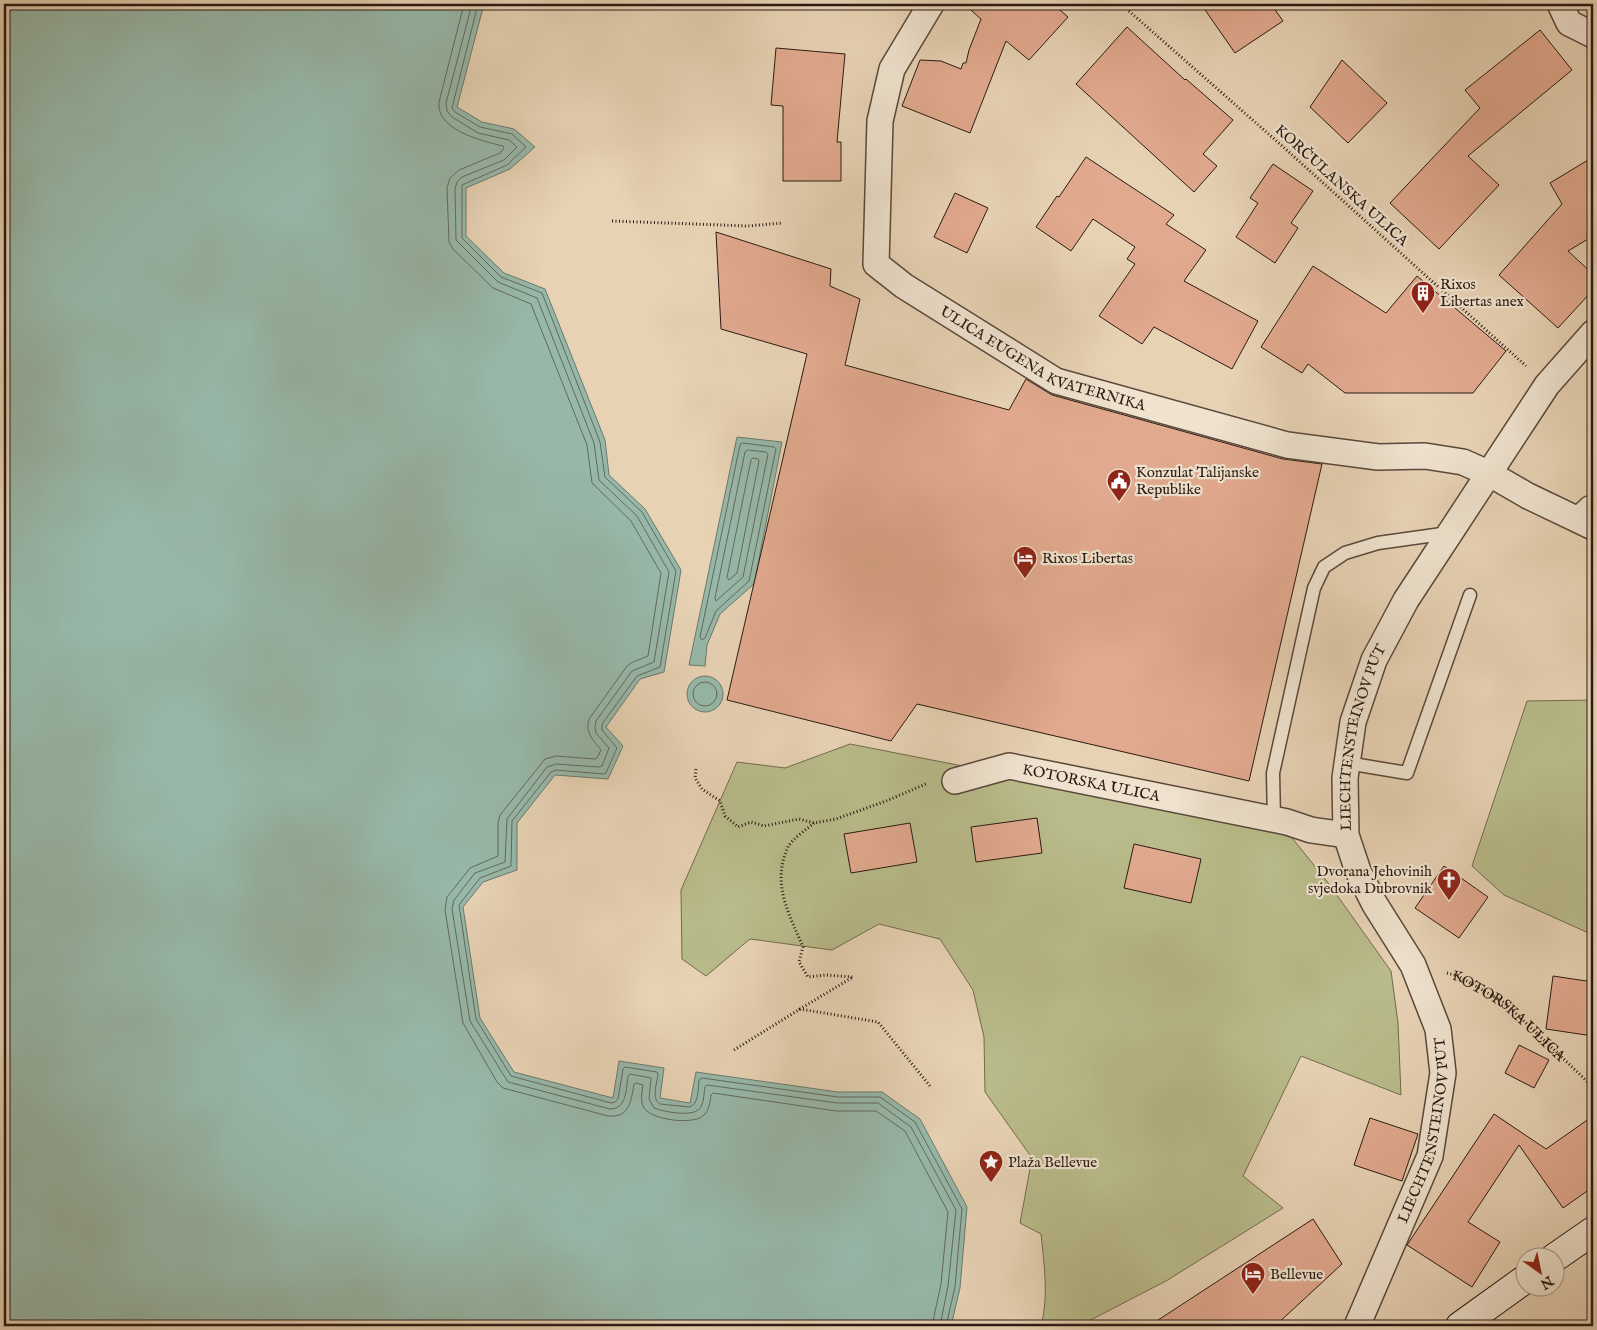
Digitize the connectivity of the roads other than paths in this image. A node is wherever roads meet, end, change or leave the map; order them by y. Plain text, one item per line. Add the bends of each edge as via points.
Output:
1 (930, 4) edge
2 (1560, 4) edge
3 (1593, 35) edge
4 (1593, 333) edge
5 (1490, 474) junction
6 (1593, 501) edge
7 (1583, 522) edge
8 (1452, 532) junction
9 (1470, 595) dead end
10 (1347, 763) junction
11 (955, 781) road end
12 (1274, 820) junction
13 (1346, 835) junction
14 (1593, 1231) edge
15 (1564, 1251) edge
16 (1514, 1287) edge
17 (1357, 1326) edge
18 (1460, 1326) edge

1 - 5 street, ULICA EUGENA KVATERNIKA via 892,69 880,121 876,264 904,286 1056,381 1287,445 1378,457 1425,456 1463,462
2 - 3 street via 1569,23
4 - 5 street, LIECHTENSTEINOV PUT via 1547,385
5 - 7 street
5 - 8 street, LIECHTENSTEINOV PUT
6 - 7 lane via 1588,503
8 - 10 street, LIECHTENSTEINOV PUT via 1406,600 1374,660 1353,722
8 - 12 lane via 1378,543 1345,553 1324,567 1314,588 1273,774
9 - 10 lane via 1407,773
10 - 13 street, LIECHTENSTEINOV PUT
11 - 12 street, KOTORSKA ULICA via 1009,766
12 - 13 street, KOTORSKA ULICA
13 - 17 street, LIECHTENSTEINOV PUT via 1374,903 1413,965 1438,1030 1443,1073 1430,1156
14 - 15 main road
16 - 18 main road

